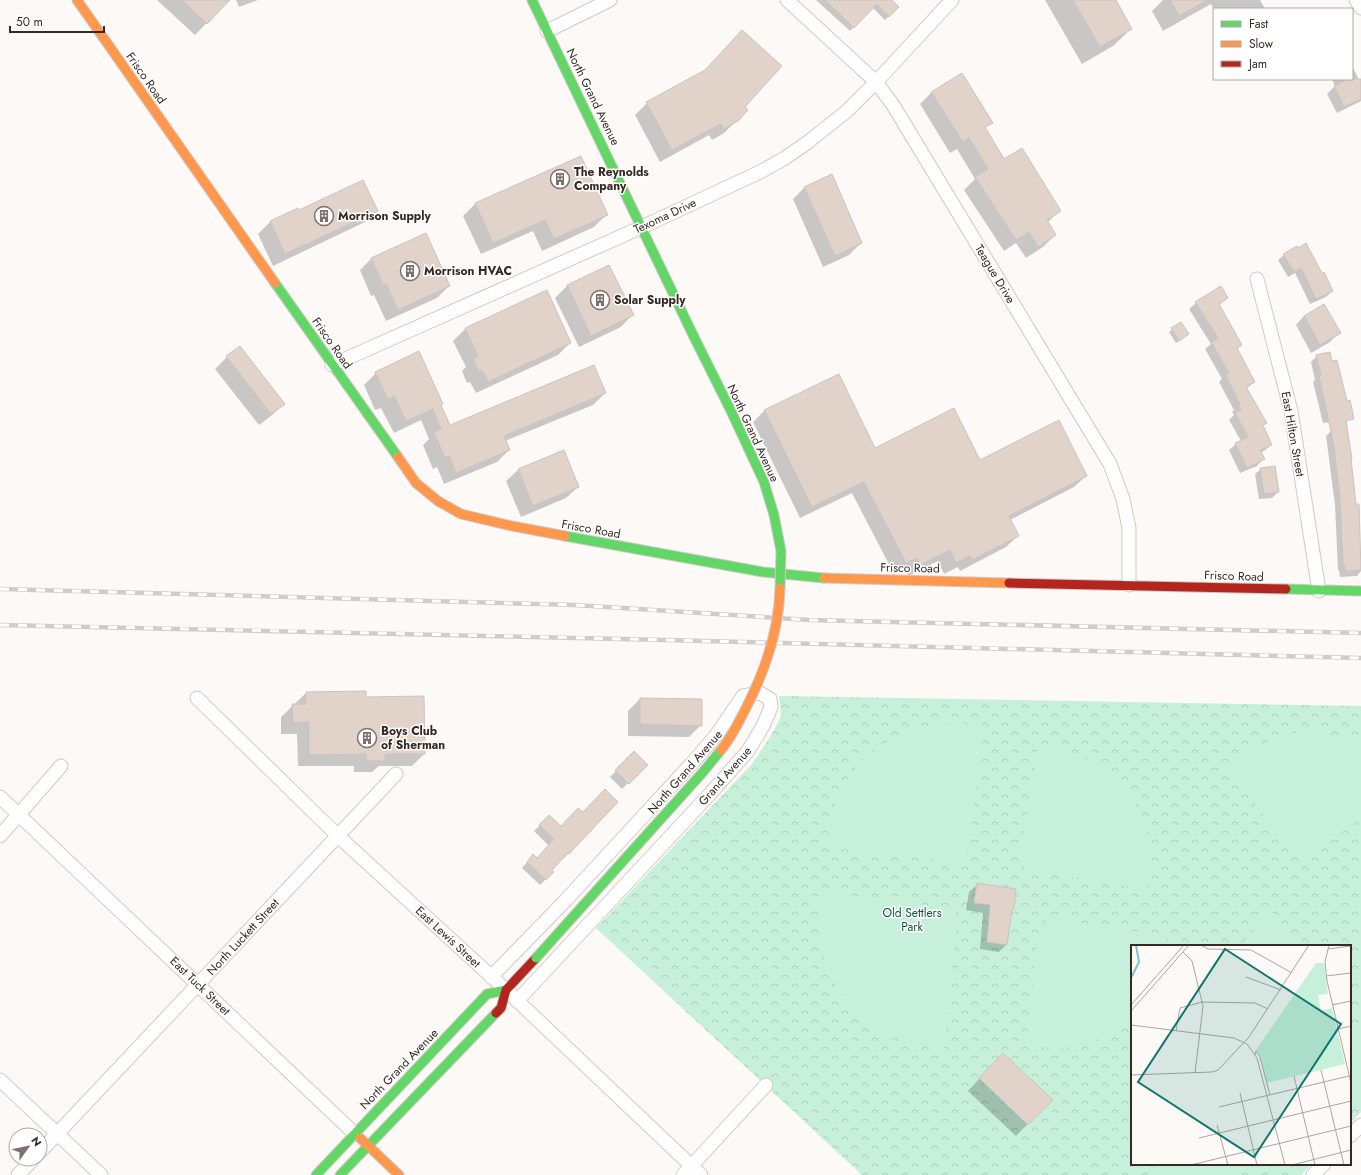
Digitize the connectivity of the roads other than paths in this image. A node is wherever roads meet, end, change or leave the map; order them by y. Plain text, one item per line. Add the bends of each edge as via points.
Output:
1 (76, 0) edge
2 (532, 0) edge
3 (610, 0) edge
4 (787, 0) edge
5 (952, 0) edge
6 (1356, 0) edge
7 (1361, 8) edge
8 (547, 31) junction
9 (876, 82) junction
10 (642, 227) junction
11 (1257, 279) dead end
12 (332, 365) junction
13 (1129, 585) junction
14 (1319, 591) junction
15 (1361, 591) edge
16 (197, 698) dead end
17 (61, 766) dead end
18 (396, 774) dead end
19 (0, 797) edge
20 (19, 814) junction
21 (0, 836) edge
22 (338, 836) junction
23 (492, 976) junction
24 (198, 984) junction
25 (506, 990) junction
26 (517, 1000) junction
27 (0, 1080) edge
28 (766, 1085) dead end
29 (1361, 1125) edge
30 (57, 1134) junction
31 (355, 1134) junction
32 (1351, 1135) edge
33 (48, 1144) edge
34 (368, 1146) junction
35 (1323, 1165) edge
36 (26, 1167) edge
37 (692, 1172) edge
38 (18, 1175) edge
39 (101, 1175) edge
40 (316, 1175) edge
41 (340, 1175) edge
42 (399, 1175) edge
43 (1313, 1175) edge

1 - 12 main road, Frisco Road
2 - 8 main road, North Grand Avenue
3 - 8 street
4 - 9 street, Teague Drive
5 - 9 street, Texoma Drive
6 - 7 street
8 - 10 main road, North Grand Avenue
9 - 10 street, Texoma Drive via 847,111 785,158
9 - 13 street, Teague Drive via 893,105 1110,464 1123,499 1129,528
10 - 12 street, Texoma Drive
10 - 25 main road, North Grand Avenue, bridge via 764,482 781,552 780,595 772,645 757,686 731,738 698,778
11 - 14 street, East Hilton Street via 1291,411
12 - 13 main road, Frisco Road via 416,482 438,501 461,514 520,528 763,572 837,579
13 - 14 main road, Frisco Road
14 - 15 main road, Frisco Road
16 - 22 street, East Lewis Street
17 - 20 street
18 - 22 street, North Luckett Street
19 - 20 street, East Tuck Street
20 - 21 street
20 - 24 street, East Tuck Street
22 - 23 street, East Lewis Street
22 - 24 street, North Luckett Street
23 - 25 street, East Lewis Street
23 - 26 street, Grand Avenue via 694,761 717,734 743,696 760,692 770,699 771,707 763,726 748,751
24 - 30 street, North Luckett Street
24 - 31 street, East Tuck Street
25 - 26 street, East Lewis Street
25 - 31 main road, North Grand Avenue via 487,994
25 - 34 main road, North Grand Avenue via 501,1008
26 - 37 street, East Lewis Street
27 - 30 street
28 - 37 street
29 - 32 street
30 - 33 street, North Luckett Street
30 - 39 street
31 - 34 main road, East Tuck Street
31 - 40 main road, North Grand Avenue
34 - 41 main road, North Grand Avenue
34 - 42 main road, East Tuck Street
35 - 43 street
36 - 38 street

